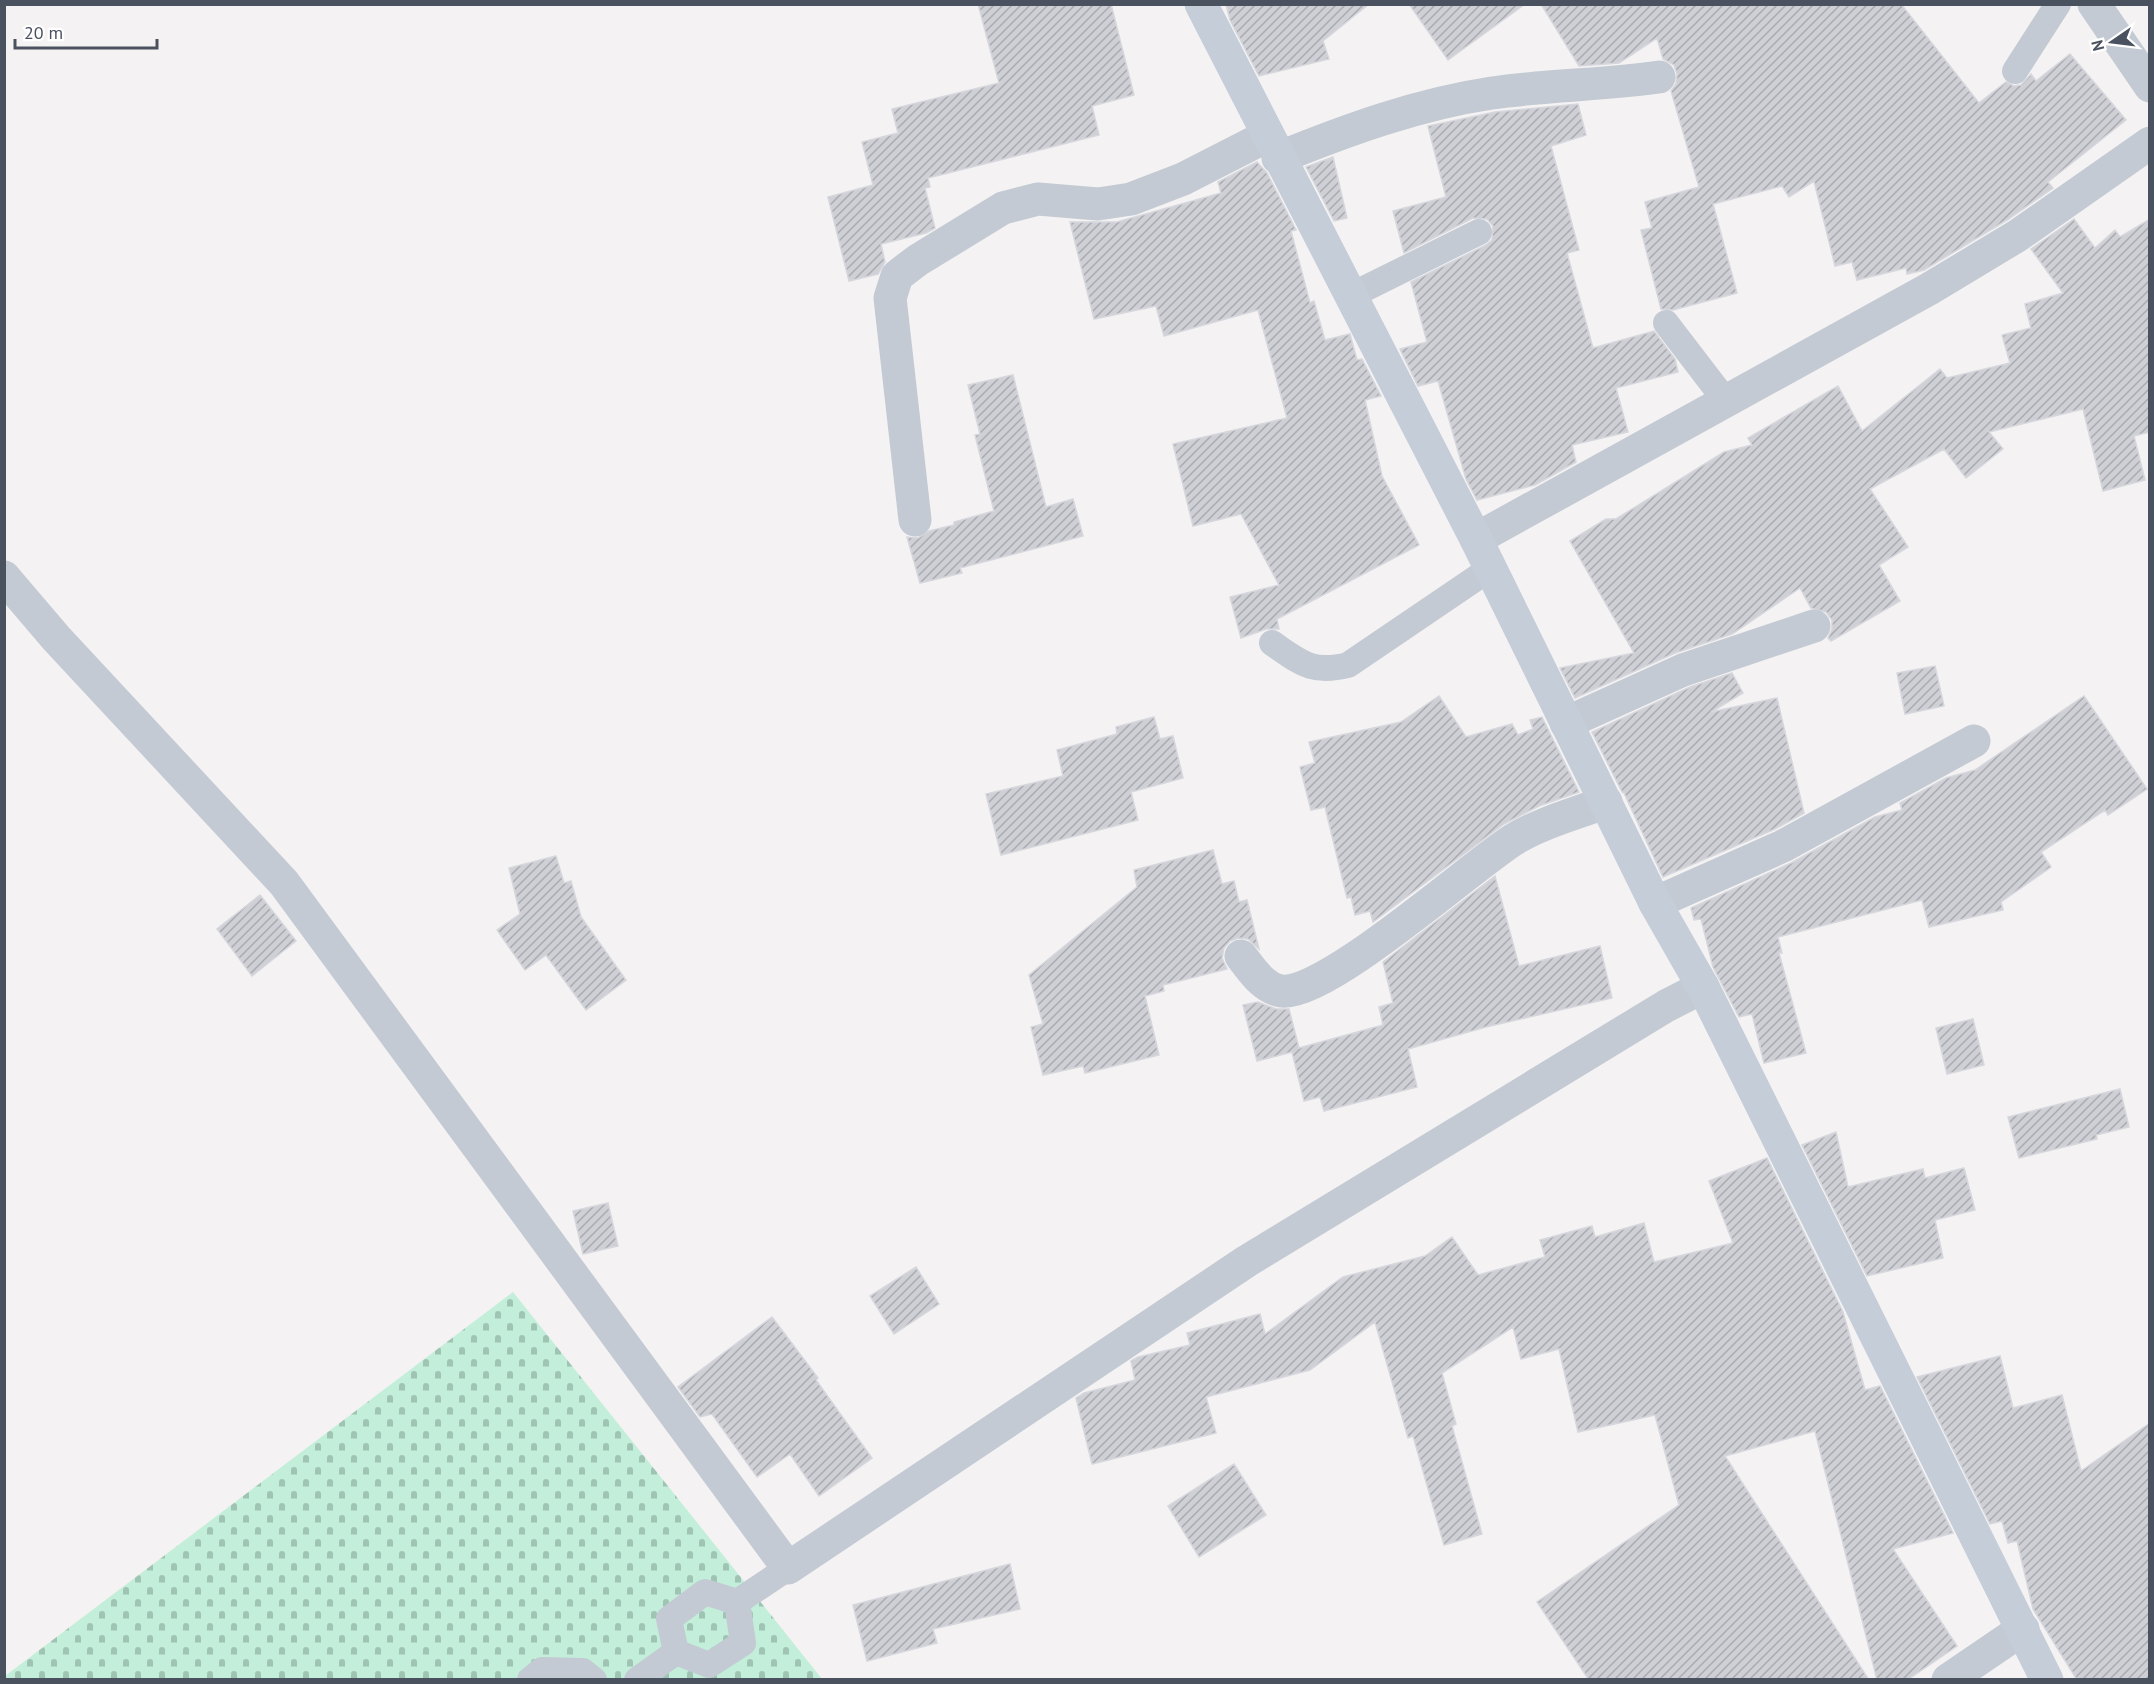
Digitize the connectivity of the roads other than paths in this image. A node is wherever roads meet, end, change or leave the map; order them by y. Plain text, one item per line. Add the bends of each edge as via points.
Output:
1 (2058, 4) edge
2 (2094, 4) edge
3 (1204, 6) edge
4 (2015, 71) dead end
5 (1659, 77) dead end
6 (2150, 86) edge
7 (2150, 143) edge
8 (1273, 147) junction
9 (1479, 231) dead end
10 (1350, 296) junction
11 (1666, 323) dead end
12 (1725, 400) junction
13 (915, 520) dead end
14 (1476, 539) junction
15 (1491, 568) junction
16 (4, 577) edge
17 (1814, 626) dead end
18 (1272, 643) dead end
19 (1566, 723) junction
20 (1974, 741) dead end
21 (1606, 802) junction
22 (1655, 903) junction
23 (1241, 956) dead end
24 (1703, 987) junction
25 (788, 1568) junction
26 (737, 1602) junction
27 (2023, 1629) junction
28 (676, 1652) junction
29 (530, 1680) edge
30 (594, 1680) edge
31 (637, 1680) edge
32 (1948, 1680) edge
33 (2047, 1680) edge

1 - 4 lane
2 - 6 street
3 - 8 main road
5 - 8 street via 1491,93
7 - 12 street via 2017,236
8 - 10 main road
8 - 13 street via 1131,199 1098,204 1038,199 1003,208 897,276 890,298
9 - 10 lane
10 - 14 main road
11 - 12 lane
12 - 14 street
14 - 15 main road
15 - 18 lane via 1348,665 1329,669 1304,666
15 - 19 main road
16 - 25 street via 284,883
17 - 19 street via 1683,670
19 - 21 main road
20 - 22 street via 1783,846
21 - 22 main road
21 - 23 street via 1514,839 1379,942 1307,986 1282,991 1264,983
22 - 24 main road
24 - 25 street via 1247,1261
24 - 27 main road
25 - 26 lane
26 - 28 lane via 705,1592 669,1619
26 - 28 lane via 742,1643 709,1665
27 - 32 street
27 - 33 main road
28 - 31 lane
29 - 30 lane via 542,1670 583,1671

